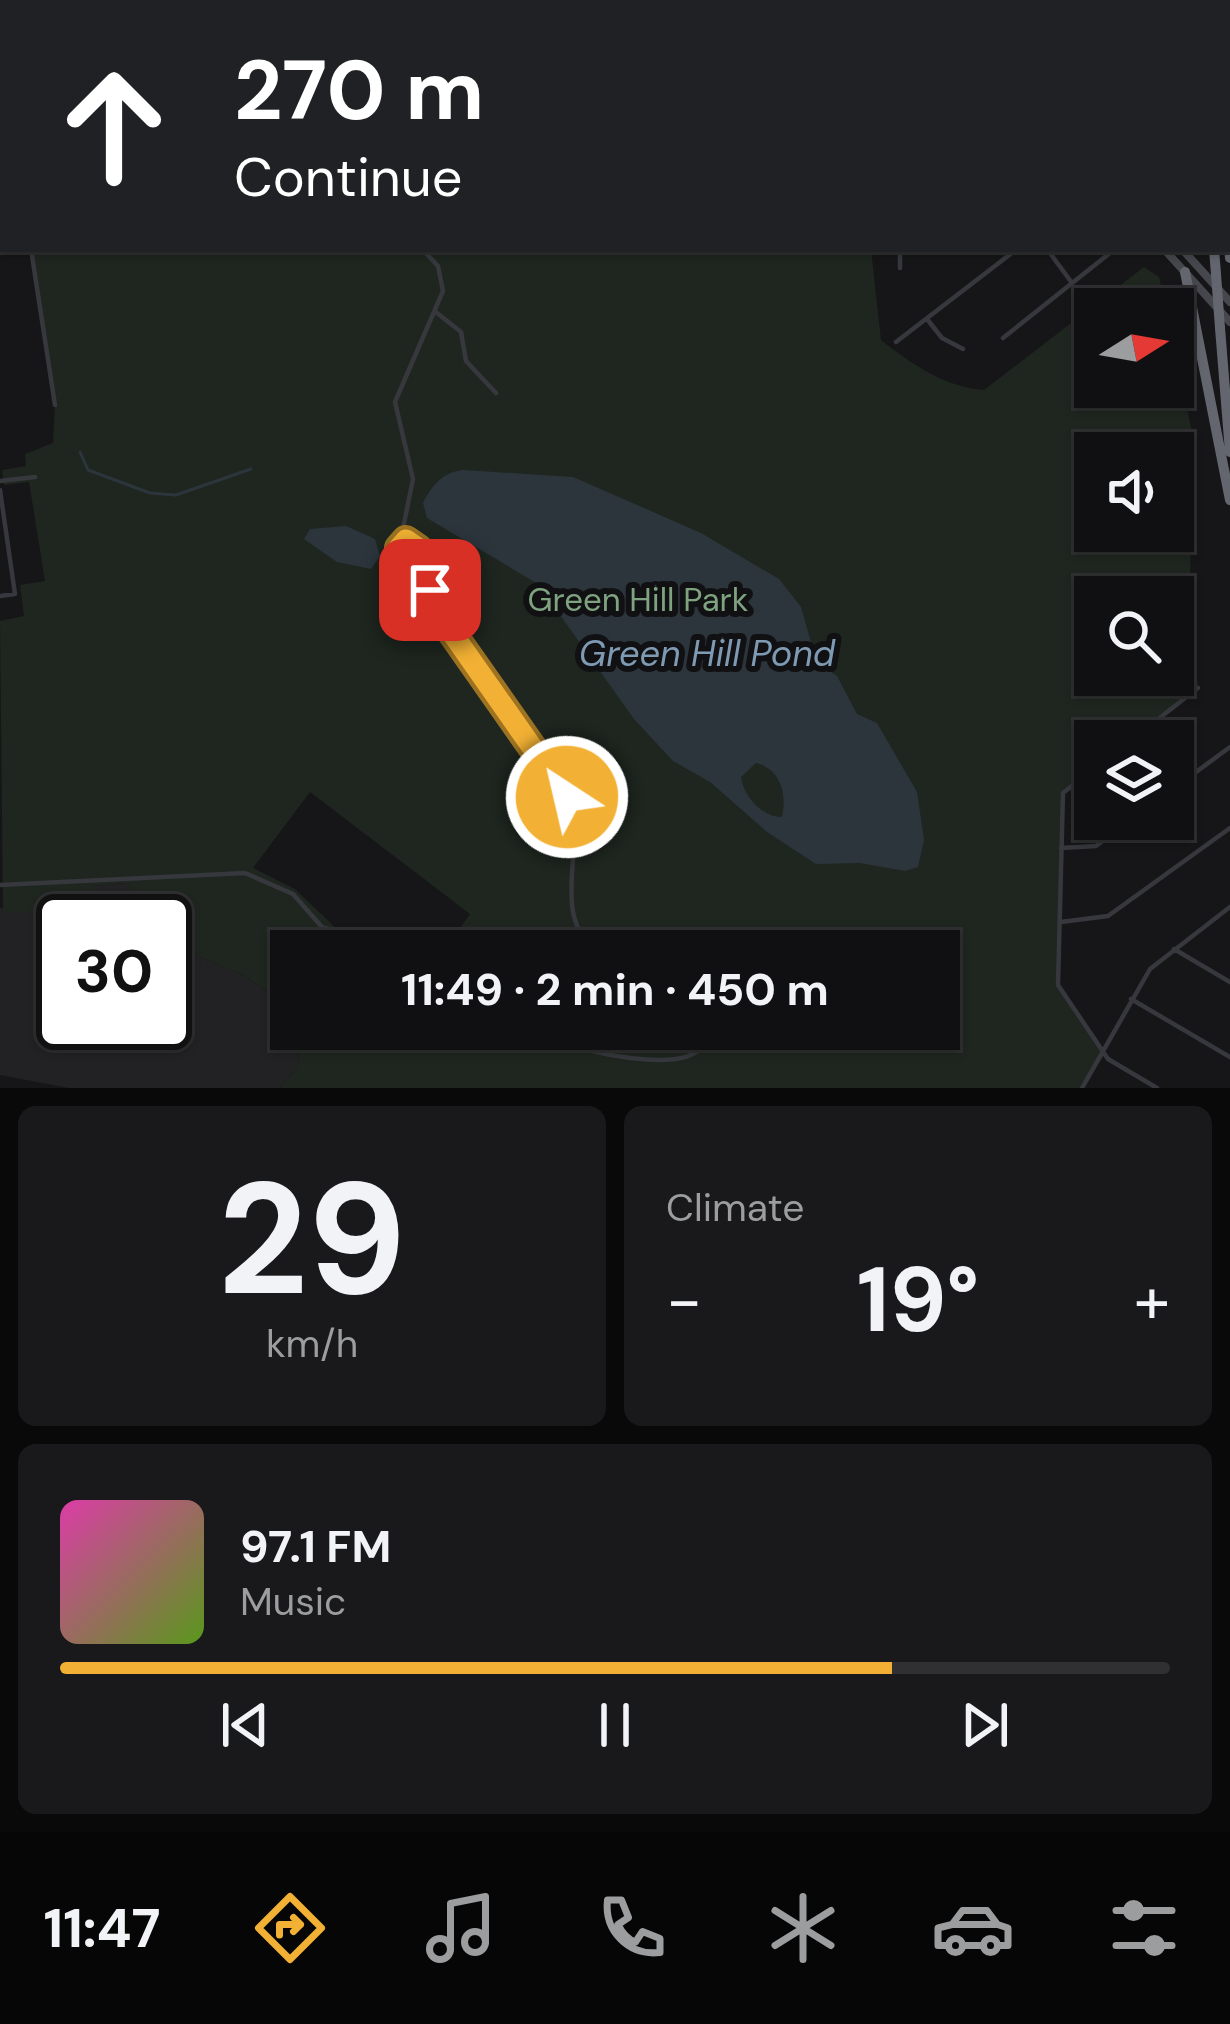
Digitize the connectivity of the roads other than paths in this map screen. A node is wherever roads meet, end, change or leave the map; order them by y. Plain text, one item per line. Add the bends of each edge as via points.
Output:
1 (31, 252) edge
2 (424, 252) edge
3 (900, 252) edge
4 (1013, 252) edge
5 (1049, 252) edge
6 (1111, 252) edge
7 (1167, 252) edge
8 (1182, 252) edge
9 (1185, 252) edge
10 (1214, 252) edge
11 (900, 268) dead end
12 (1184, 272) junction
13 (1072, 283) junction
14 (1230, 302) edge
15 (437, 313) junction
16 (927, 319) junction
17 (1225, 325) edge
18 (1003, 338) dead end
19 (896, 342) dead end
20 (963, 350) dead end
21 (496, 393) dead end
22 (55, 405) dead end
23 (1230, 452) edge
24 (35, 477) dead end
25 (0, 481) edge
26 (0, 490) edge
27 (1230, 500) edge
28 (399, 548) junction
29 (0, 552) edge
30 (10, 554) junction
31 (0, 596) edge
32 (440, 608) junction
33 (1198, 688) dead end
34 (1157, 720) edge
35 (1230, 747) edge
36 (1194, 774) edge
37 (1074, 785) edge
38 (1230, 828) edge
39 (1104, 840) edge
40 (1060, 848) junction
41 (0, 885) edge
42 (1230, 907) edge
43 (317, 920) junction
44 (1059, 922) junction
45 (325, 930) edge
46 (330, 930) edge
47 (577, 930) edge
48 (1174, 949) junction
49 (1230, 982) edge
50 (1131, 999) junction
51 (567, 1050) edge
52 (705, 1050) edge
53 (1102, 1051) junction
54 (1230, 1057) edge
55 (703, 1058) dead end
56 (587, 1059) dead end
57 (1082, 1088) edge
58 (1157, 1088) edge

1 - 22 street
2 - 15 street via 442,275
3 - 11 street
4 - 16 street
5 - 13 street
6 - 13 street
7 - 12 main road
8 - 12 main road
9 - 14 main road
10 - 17 highway, bridge
12 - 17 main road
12 - 27 highway
13 - 18 street
15 - 21 street via 461,332 466,361
15 - 28 street via 394,402 414,484
16 - 19 street
16 - 20 street
17 - 23 highway
24 - 25 street
26 - 30 street
28 - 32 street
28 - 32 street via 416,543
29 - 30 street
30 - 31 street via 15,593
32 - 47 street via 567,797 578,832
33 - 34 street
35 - 36 street
37 - 40 street via 1063,793
38 - 44 street via 1108,916
39 - 40 street
40 - 44 street
41 - 43 street via 233,871 288,890
42 - 48 street
43 - 45 street
43 - 46 street
44 - 53 street via 1058,985
48 - 49 street
48 - 50 street
50 - 53 street
50 - 54 street
51 - 56 street
52 - 55 street
53 - 57 street
53 - 58 street

